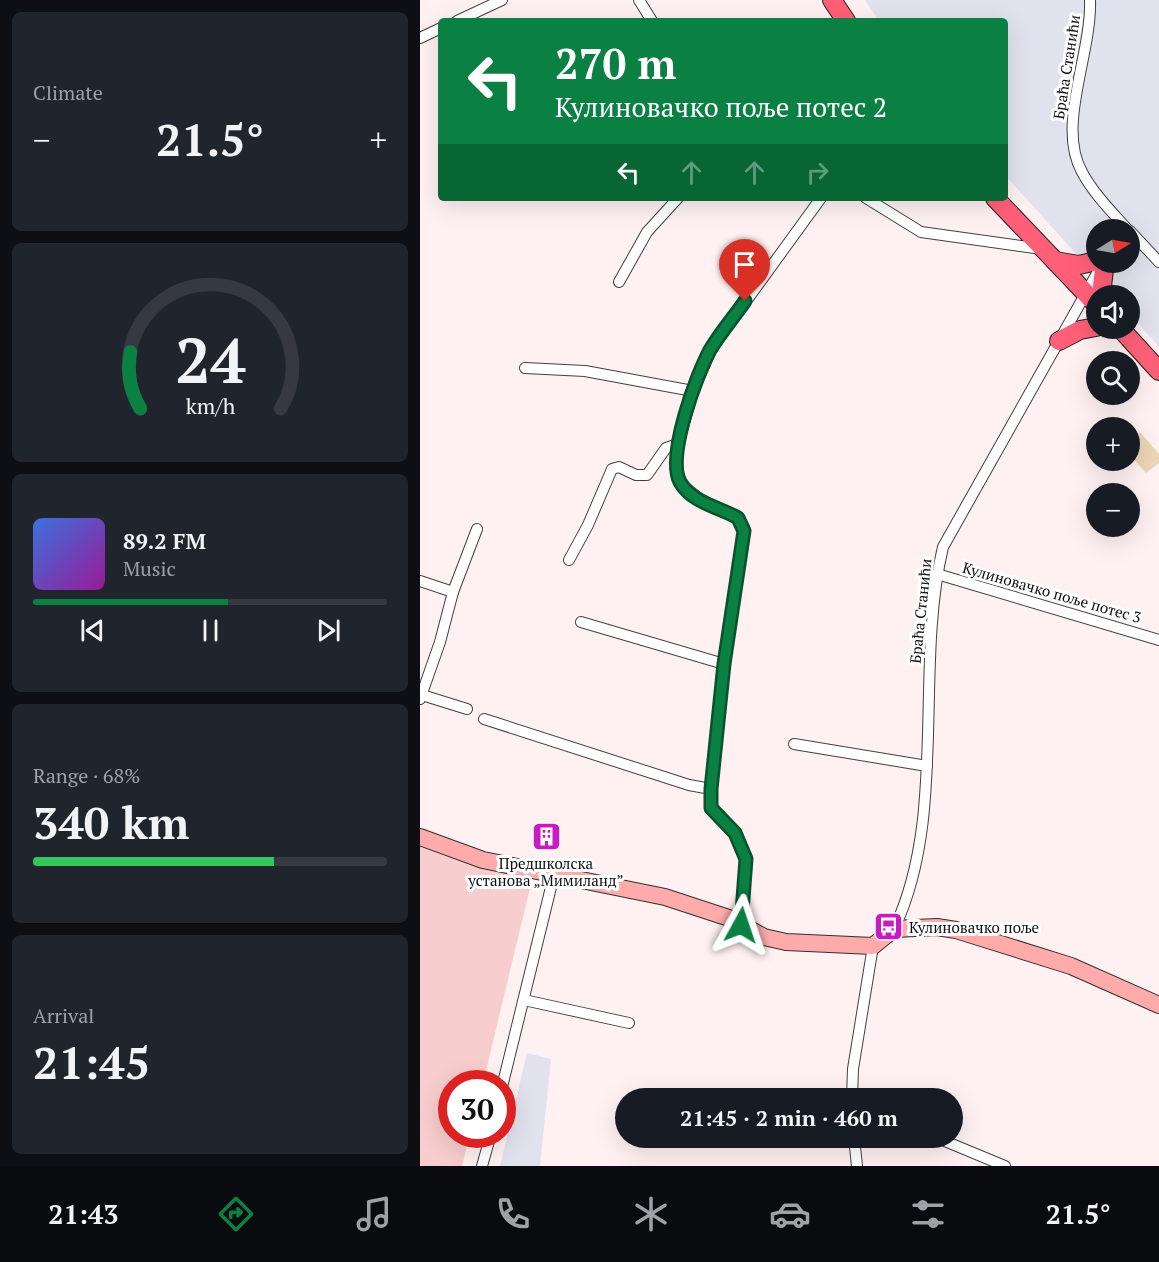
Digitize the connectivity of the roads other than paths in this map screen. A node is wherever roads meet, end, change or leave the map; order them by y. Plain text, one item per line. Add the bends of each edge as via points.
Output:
1 (502, 0) edge
2 (639, 0) edge
3 (832, 0) edge
4 (1089, 0) edge
5 (463, 18) edge
6 (650, 18) edge
7 (844, 18) edge
8 (438, 29) edge
9 (420, 38) edge
10 (675, 201) edge
11 (819, 201) edge
12 (871, 201) edge
13 (998, 201) edge
14 (1119, 219) edge
15 (1140, 242) edge
16 (1042, 249) junction
17 (1055, 261) junction
18 (1159, 262) edge
19 (1086, 263) edge
20 (619, 282) dead end
21 (1086, 293) edge
22 (1086, 305) edge
23 (1086, 329) edge
24 (1130, 339) edge
25 (1059, 340) junction
26 (525, 368) dead end
27 (1159, 371) edge
28 (693, 391) junction
29 (678, 444) junction
30 (477, 529) dead end
31 (569, 560) dead end
32 (937, 574) junction
33 (420, 580) edge
34 (453, 592) junction
35 (581, 622) dead end
36 (1159, 640) edge
37 (724, 664) junction
38 (421, 697) edge
39 (467, 709) dead end
40 (484, 719) dead end
41 (794, 744) dead end
42 (927, 766) junction
43 (711, 789) junction
44 (420, 837) edge
45 (554, 875) junction
46 (741, 925) junction
47 (894, 929) junction
48 (873, 946) junction
49 (524, 1000) junction
50 (1159, 1005) edge
51 (629, 1023) dead end
52 (506, 1070) edge
53 (852, 1088) edge
54 (486, 1148) edge
55 (855, 1148) edge
56 (962, 1148) edge
57 (482, 1166) edge
58 (857, 1166) edge
59 (1005, 1166) edge

1 - 5 street
2 - 6 street
3 - 7 main road
4 - 14 street, Браћа Станићи via 1088,41 1071,131 1073,150 1082,173
8 - 9 street
10 - 20 street via 647,232
11 - 28 street via 712,348
12 - 16 street via 921,232
13 - 16 main road
15 - 18 street, Браћа Станићи
16 - 17 main road
17 - 19 main road
17 - 21 main road
22 - 25 street, Браћа Станићи
23 - 25 main road
24 - 27 main road
25 - 32 street, Браћа Станићи via 943,547
26 - 28 street via 613,375
28 - 29 street
29 - 31 street via 666,448 647,474 636,475 619,467 612,470
29 - 37 street via 677,472 682,485 700,500 738,518 743,525
30 - 34 street
32 - 36 street, Кулиновачко поље потес 3
32 - 42 street, Браћа Станићи via 929,644
33 - 34 street
34 - 38 street
35 - 37 street
37 - 43 street
38 - 39 street
40 - 43 street
41 - 42 street
42 - 47 street, Браћа Станићи via 915,859 903,910
43 - 46 street via 711,808 735,833 746,859
44 - 45 street via 483,860
45 - 46 street via 665,897
45 - 49 street
46 - 48 street via 764,937 786,942
47 - 48 street
47 - 50 street via 956,930 1071,966
48 - 53 street
49 - 51 street
49 - 52 street
54 - 57 street
55 - 58 street
56 - 59 street

